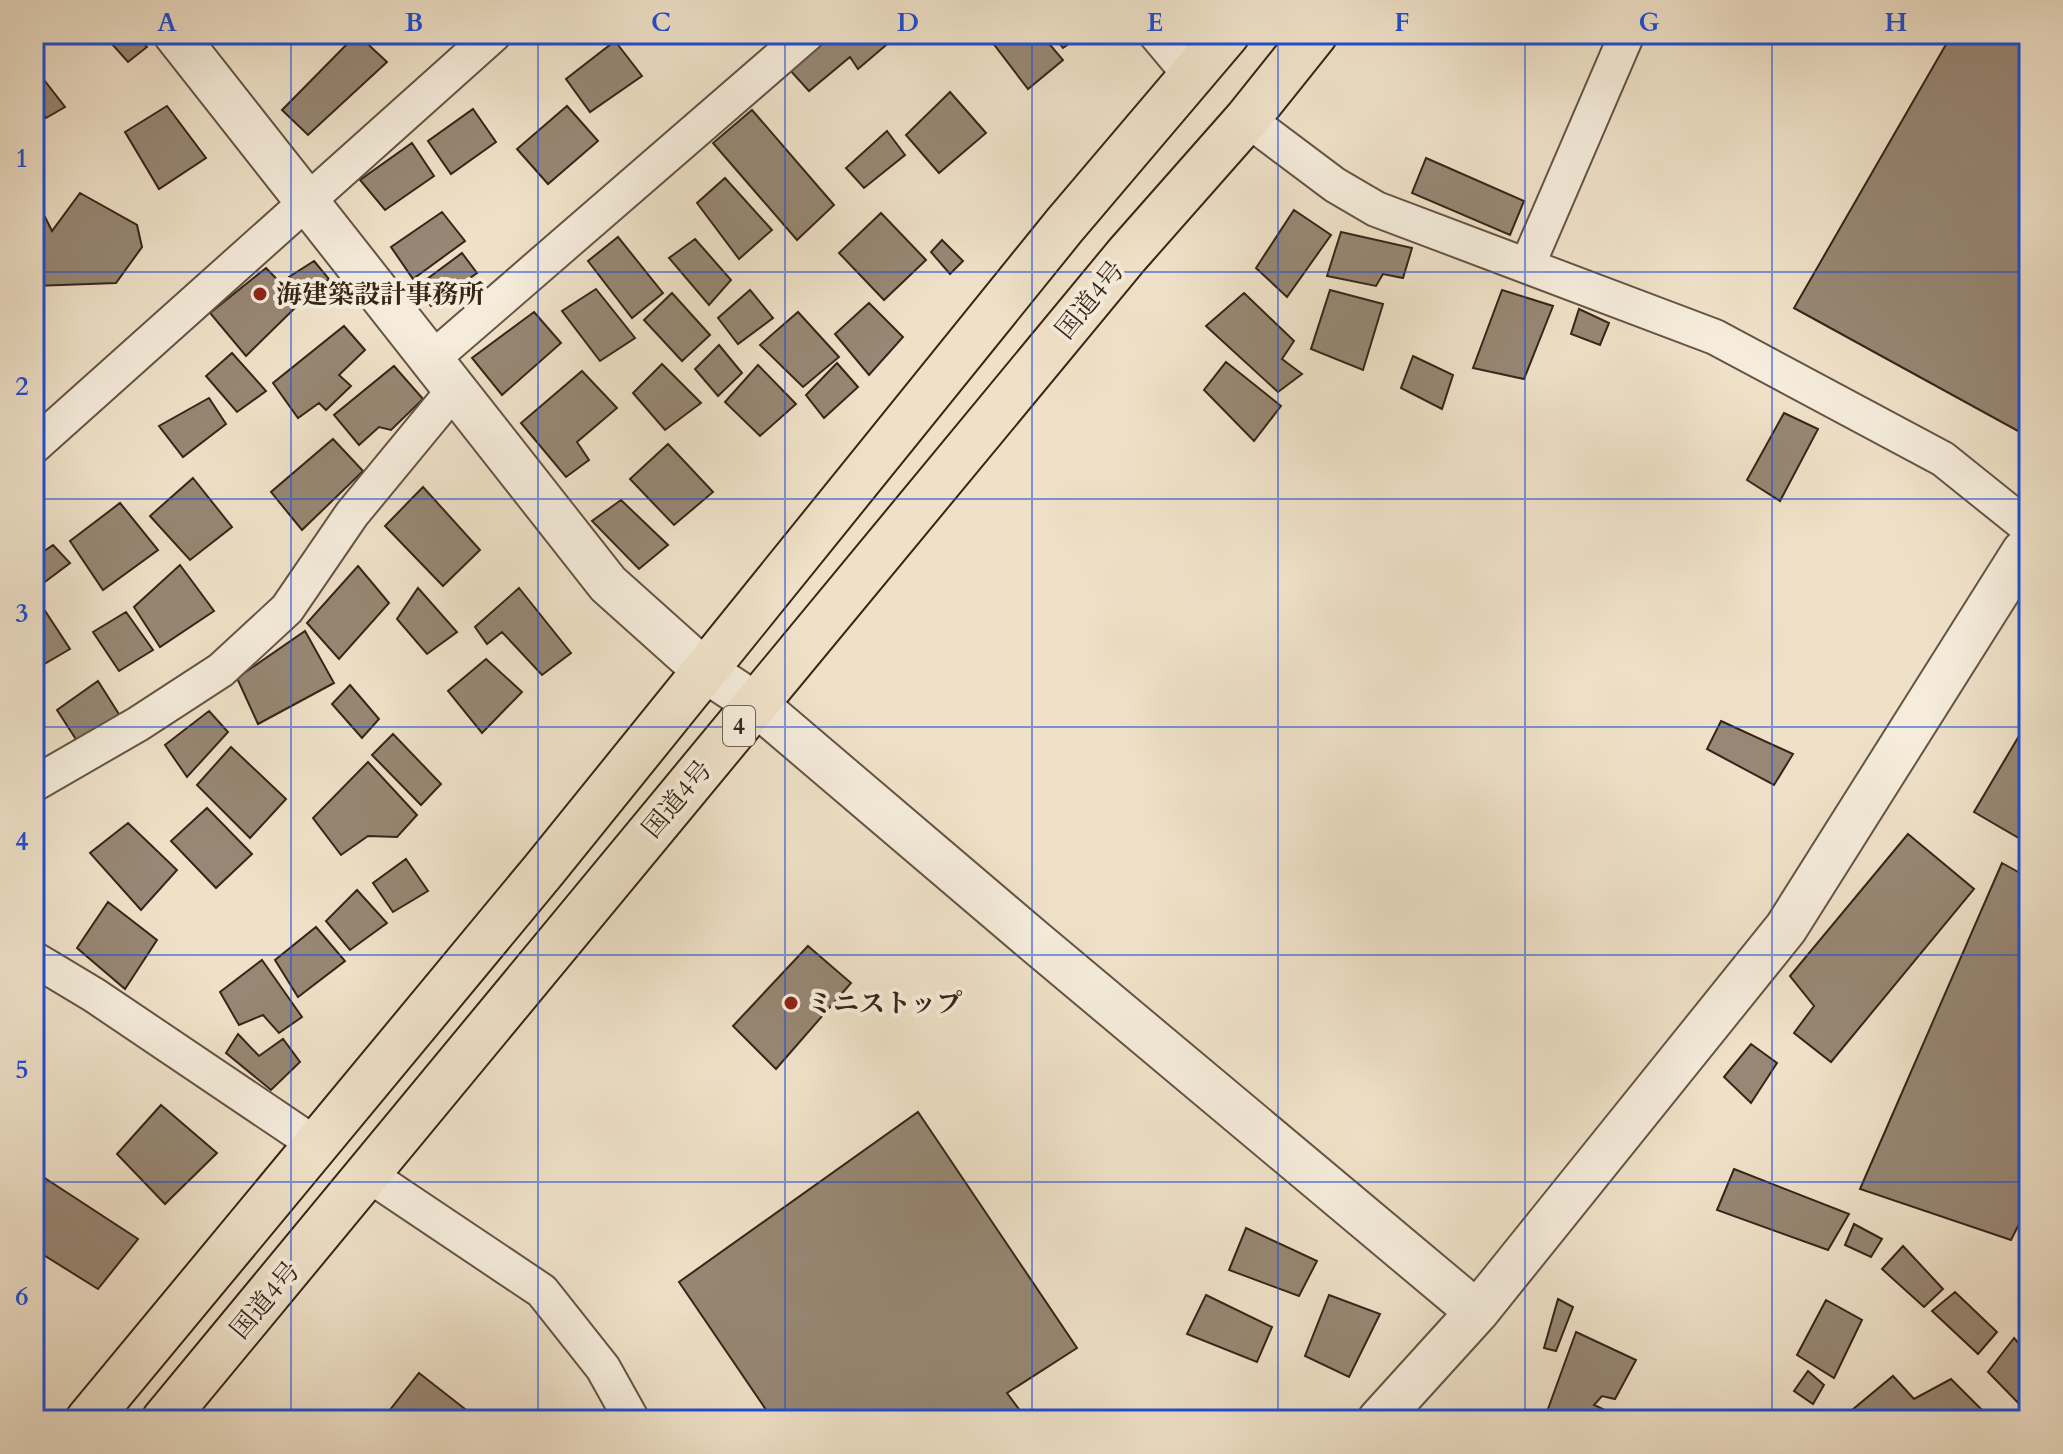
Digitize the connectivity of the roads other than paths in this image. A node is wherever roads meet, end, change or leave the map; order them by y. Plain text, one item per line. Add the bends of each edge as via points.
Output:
1 (175, 34) edge
2 (494, 34) edge
3 (807, 34) edge
4 (1156, 34) edge
5 (1227, 34) edge
6 (1315, 34) edge
7 (1627, 34) edge
8 (1192, 77) junction
9 (1247, 119) junction
10 (308, 200) junction
11 (1527, 266) junction
12 (444, 374) junction
13 (34, 446) edge
14 (2029, 528) edge
15 (2029, 550) edge
16 (704, 670) junction
17 (757, 705) junction
18 (34, 784) edge
19 (34, 959) edge
20 (315, 1144) junction
21 (369, 1175) junction
22 (1477, 1312) junction
23 (88, 1420) edge
24 (164, 1420) edge
25 (632, 1420) edge
26 (1379, 1420) edge

1 - 10 street
2 - 10 street
3 - 12 street
4 - 8 street
5 - 8 highway, 4
6 - 9 highway, 国道4号 / 4
7 - 11 street
8 - 16 highway, 4 via 1064,226
9 - 11 street via 1376,209
9 - 17 highway, 国道4号 / 4 via 1127,255
10 - 12 street
10 - 13 street
11 - 14 street via 1729,344 1943,459
12 - 16 street via 608,584
12 - 18 street via 287,609 221,670
15 - 22 street via 1786,928
16 - 17 street
16 - 20 highway, 4
17 - 21 highway, 国道4号 / 4
17 - 22 street
19 - 20 street
20 - 23 highway, 4
21 - 24 highway, 国道4号 / 4
21 - 25 street via 542,1291 603,1368
22 - 26 street

